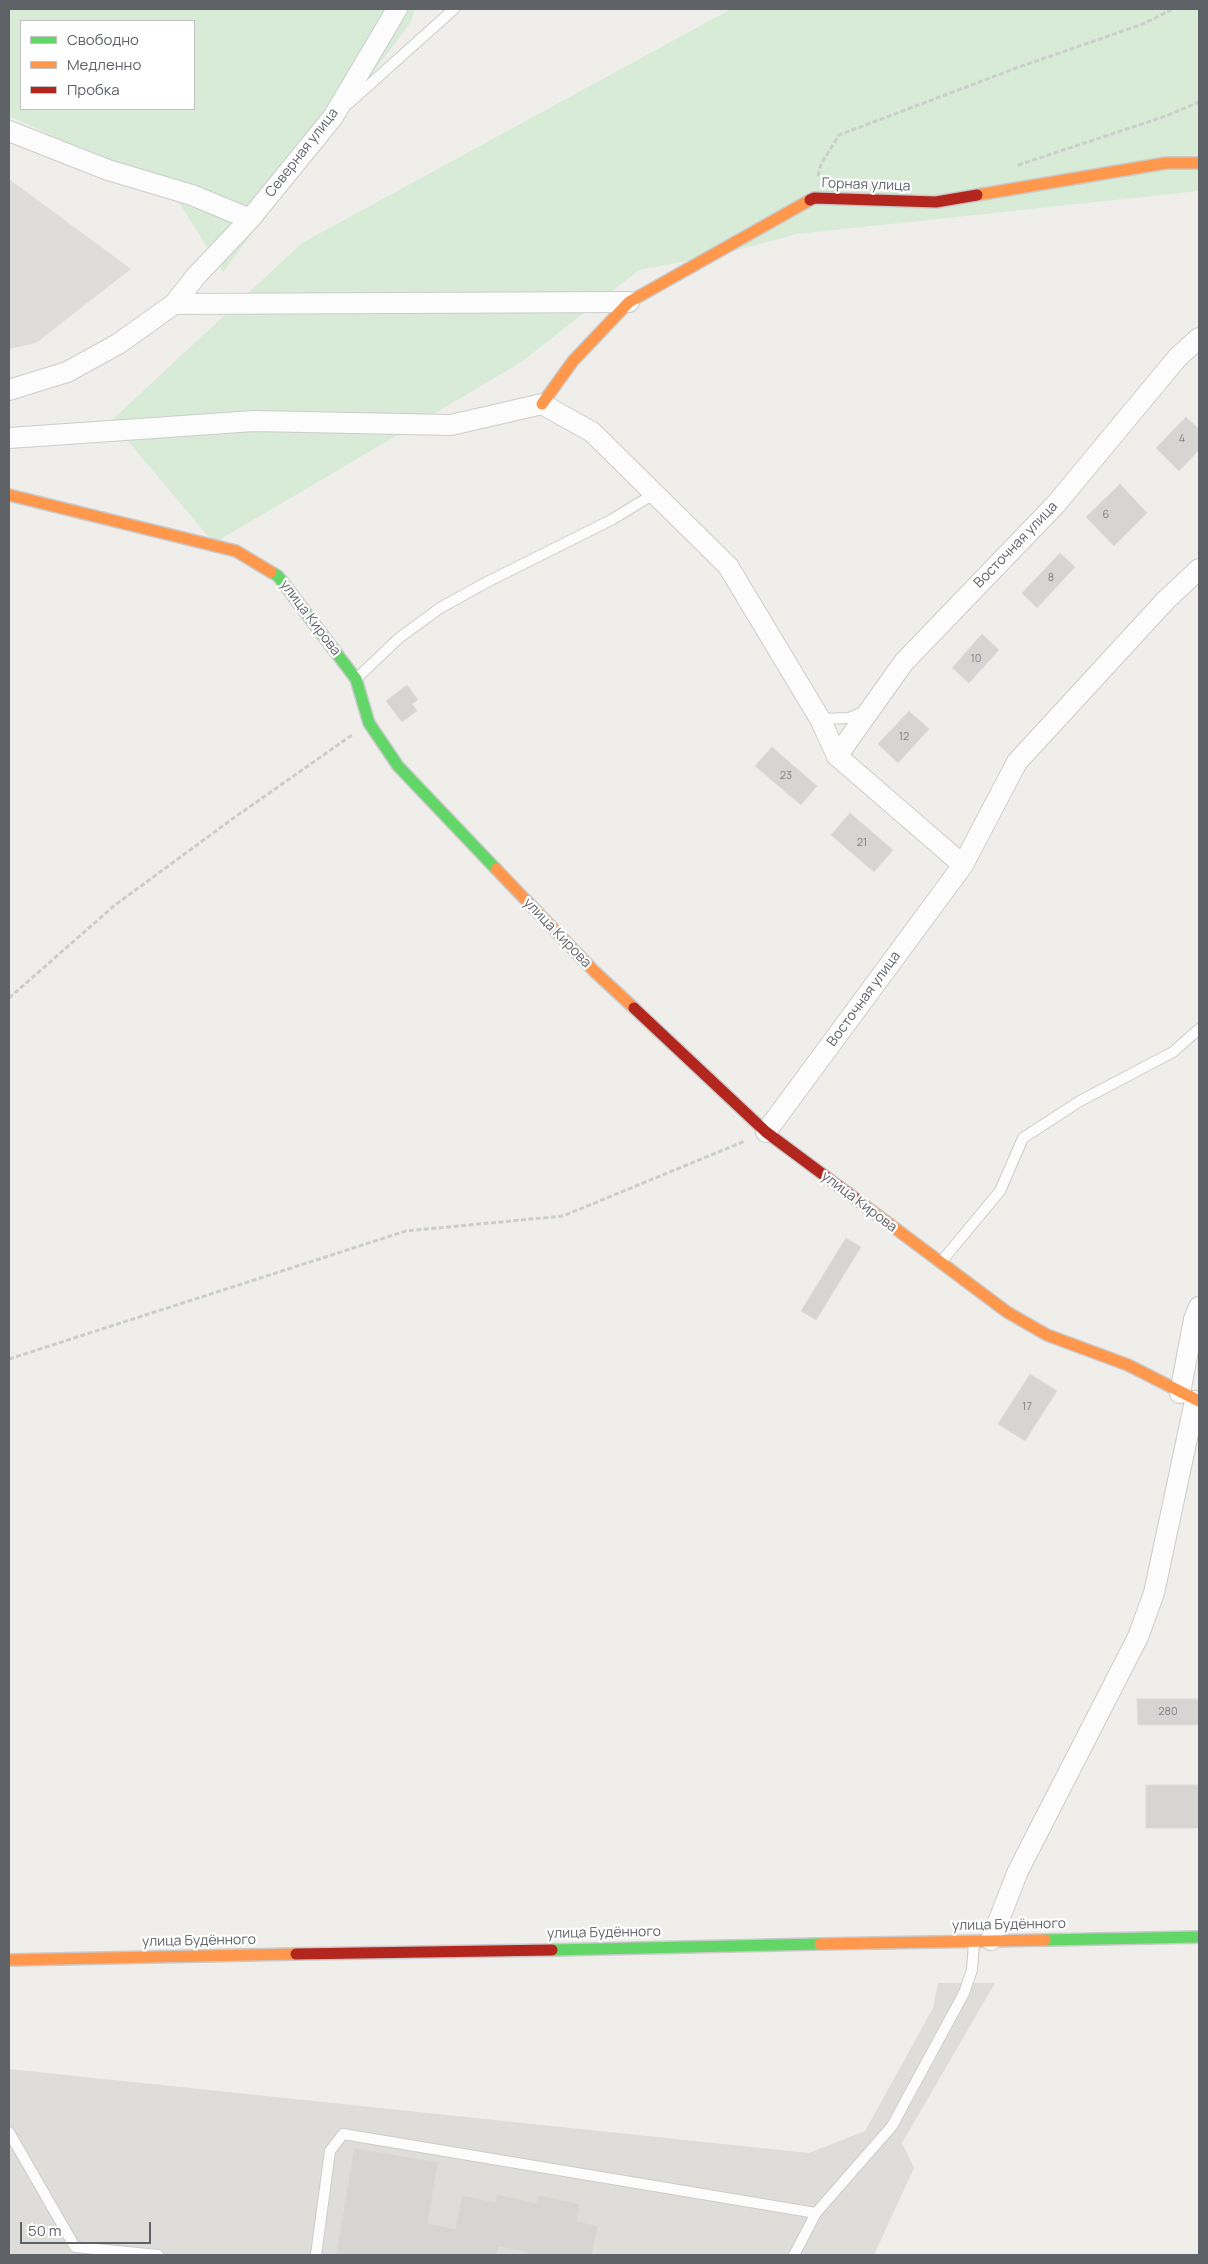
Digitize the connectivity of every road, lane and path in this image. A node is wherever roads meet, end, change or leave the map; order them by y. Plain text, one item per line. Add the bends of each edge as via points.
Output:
1 (397, 9) edge
2 (454, 9) edge
3 (1173, 9) edge
4 (1199, 102) edge
5 (333, 117) junction
6 (9, 130) edge
7 (1199, 163) edge
8 (1012, 167) dead end
9 (814, 198) junction
10 (250, 219) junction
11 (629, 302) junction
12 (174, 304) junction
13 (1199, 338) edge
14 (9, 390) edge
15 (542, 404) junction
16 (9, 438) edge
17 (654, 494) junction
18 (9, 495) edge
19 (1199, 569) edge
20 (356, 679) junction
21 (870, 709) junction
22 (820, 719) junction
23 (369, 723) junction
24 (836, 756) junction
25 (963, 865) junction
26 (9, 998) edge
27 (1199, 1029) edge
28 (766, 1132) junction
29 (940, 1263) junction
30 (1199, 1307) edge
31 (9, 1359) edge
32 (1192, 1398) edge
33 (1199, 1937) edge
34 (983, 1940) junction
35 (9, 1960) edge
36 (9, 2132) edge
37 (816, 2213) junction
38 (158, 2255) edge
39 (316, 2255) edge
40 (794, 2255) edge

1 - 5 street, Северная улица
2 - 5 lane
3 - 9 path via 1142,24 840,135 820,164
4 - 8 path
5 - 10 street, Северная улица
6 - 10 street via 108,170 192,195
7 - 9 street, Горная улица via 1166,163 936,202
9 - 11 street, Горная улица
10 - 12 street, Северная улица
11 - 12 street
11 - 15 street, Горная улица via 573,361
12 - 14 street, Северная улица via 118,344 67,372
13 - 21 street, Восточная улица via 1178,357 1056,504 904,662
15 - 16 street via 451,424 254,421
15 - 17 street via 592,432
17 - 20 lane via 611,520 440,608 398,638
17 - 22 street via 728,566
18 - 20 street, улица Кирова via 236,551 278,576
19 - 25 street, Восточная улица via 1166,600 1017,762
20 - 23 street, улица Кирова
21 - 22 lane via 849,718
21 - 24 street, Восточная улица
22 - 24 street
23 - 26 path via 115,905
23 - 28 street, улица Кирова via 398,766 595,972
24 - 25 street
25 - 28 street, Восточная улица
27 - 29 lane via 1172,1052 1080,1101 1023,1138 1000,1192
28 - 29 street, улица Кирова
28 - 31 path via 563,1216 406,1231
29 - 32 street, улица Кирова via 1007,1312 1047,1335 1128,1365
30 - 32 street via 1194,1319
32 - 34 street via 1154,1593 1138,1637
33 - 34 street, улица Будённого
34 - 35 street, улица Будённого
34 - 37 lane via 964,1993 892,2126
36 - 38 lane via 75,2247
37 - 39 lane via 343,2134 330,2151
37 - 40 lane

